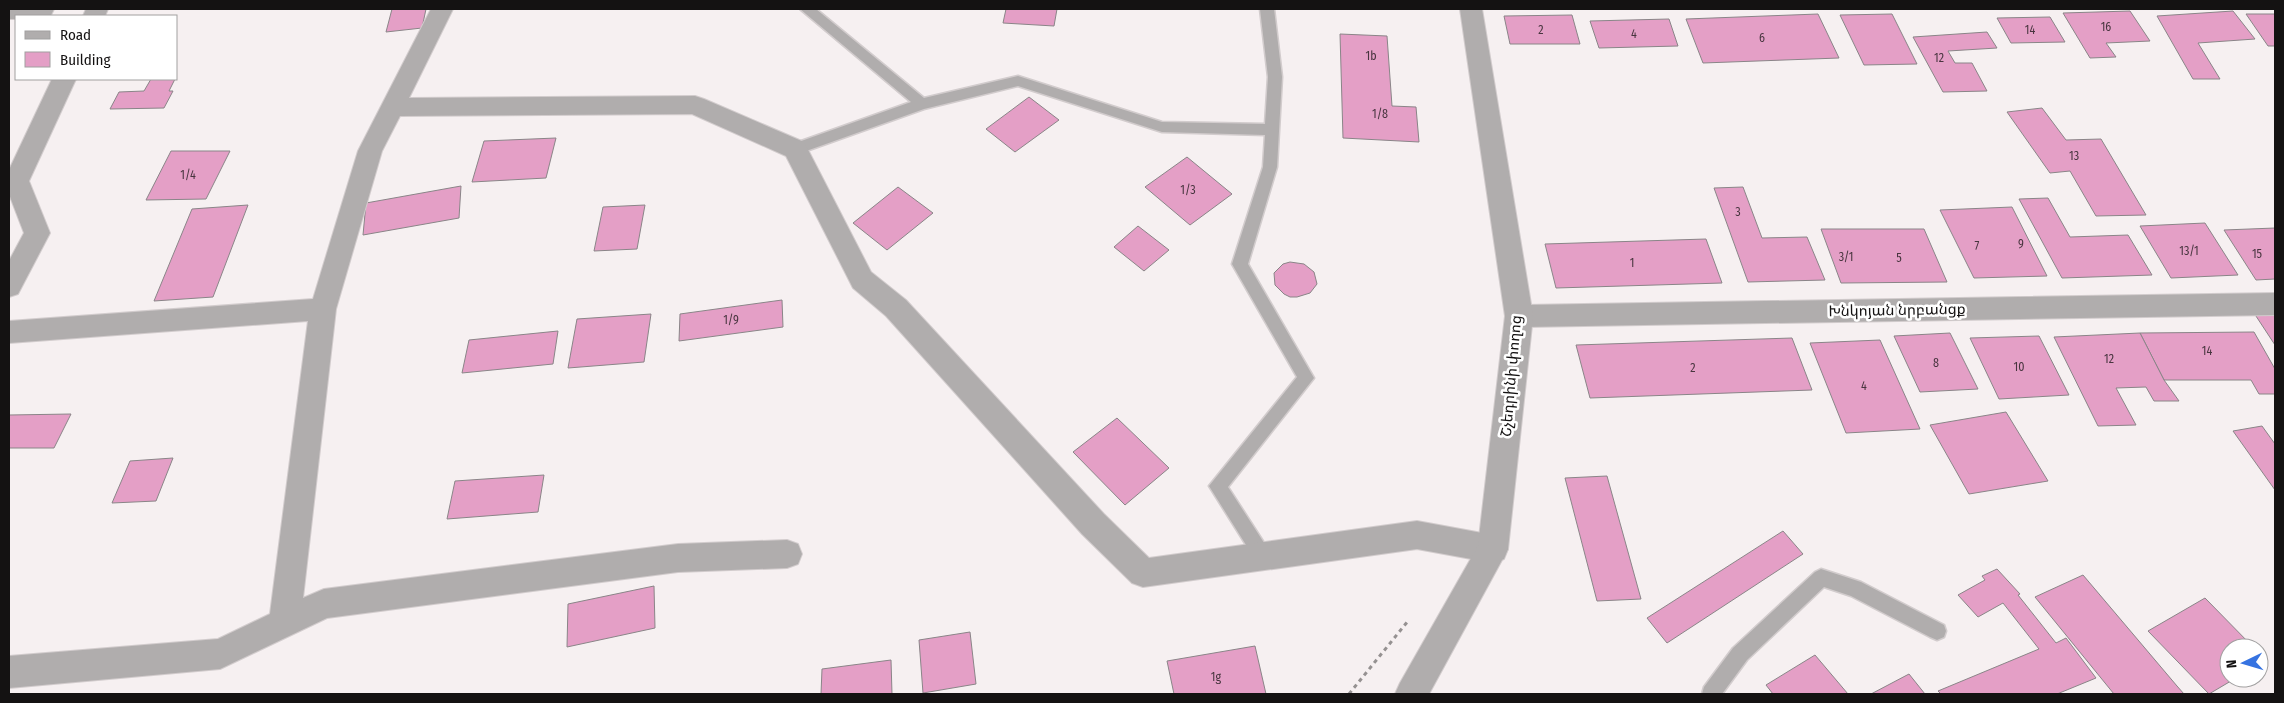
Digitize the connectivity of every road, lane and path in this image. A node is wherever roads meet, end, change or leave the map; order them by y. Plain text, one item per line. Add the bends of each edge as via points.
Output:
1 (43, 9) edge
2 (442, 9) edge
3 (807, 9) edge
4 (1267, 9) edge
5 (1471, 9) edge
6 (9, 11) edge
7 (64, 80) edge
8 (922, 104) junction
9 (394, 107) junction
10 (1271, 130) junction
11 (795, 149) junction
12 (9, 286) edge
13 (2275, 304) edge
14 (323, 309) junction
15 (1519, 316) junction
16 (9, 332) edge
17 (1493, 549) junction
18 (787, 554) dead end
19 (1264, 558) junction
20 (1412, 617) dead end
21 (284, 624) junction
22 (1937, 631) dead end
23 (9, 672) edge
24 (1349, 694) edge
25 (1411, 694) edge
26 (1711, 694) edge

1 - 6 street
2 - 9 street
3 - 8 lane
4 - 10 lane via 1275,76
5 - 15 street, Շչեդրինի փողոց
7 - 12 street via 16,181 37,233
8 - 10 lane via 1018,81 1162,127
8 - 11 lane
9 - 11 street via 695,106
9 - 14 street via 370,151
10 - 19 lane via 1270,167 1240,264 1306,378 1218,486
11 - 19 street via 862,280 896,308 1093,524 1143,573
13 - 15 street, Խնկոյան նրբանցք
14 - 16 street
14 - 21 street
15 - 17 street, Շչեդրինի փողոց
17 - 19 street via 1417,535
17 - 25 street, Շչեդրինի փողոց
18 - 21 street via 678,558 324,604
20 - 24 path
21 - 23 street via 220,654
22 - 26 lane via 1855,588 1821,578 1740,654

